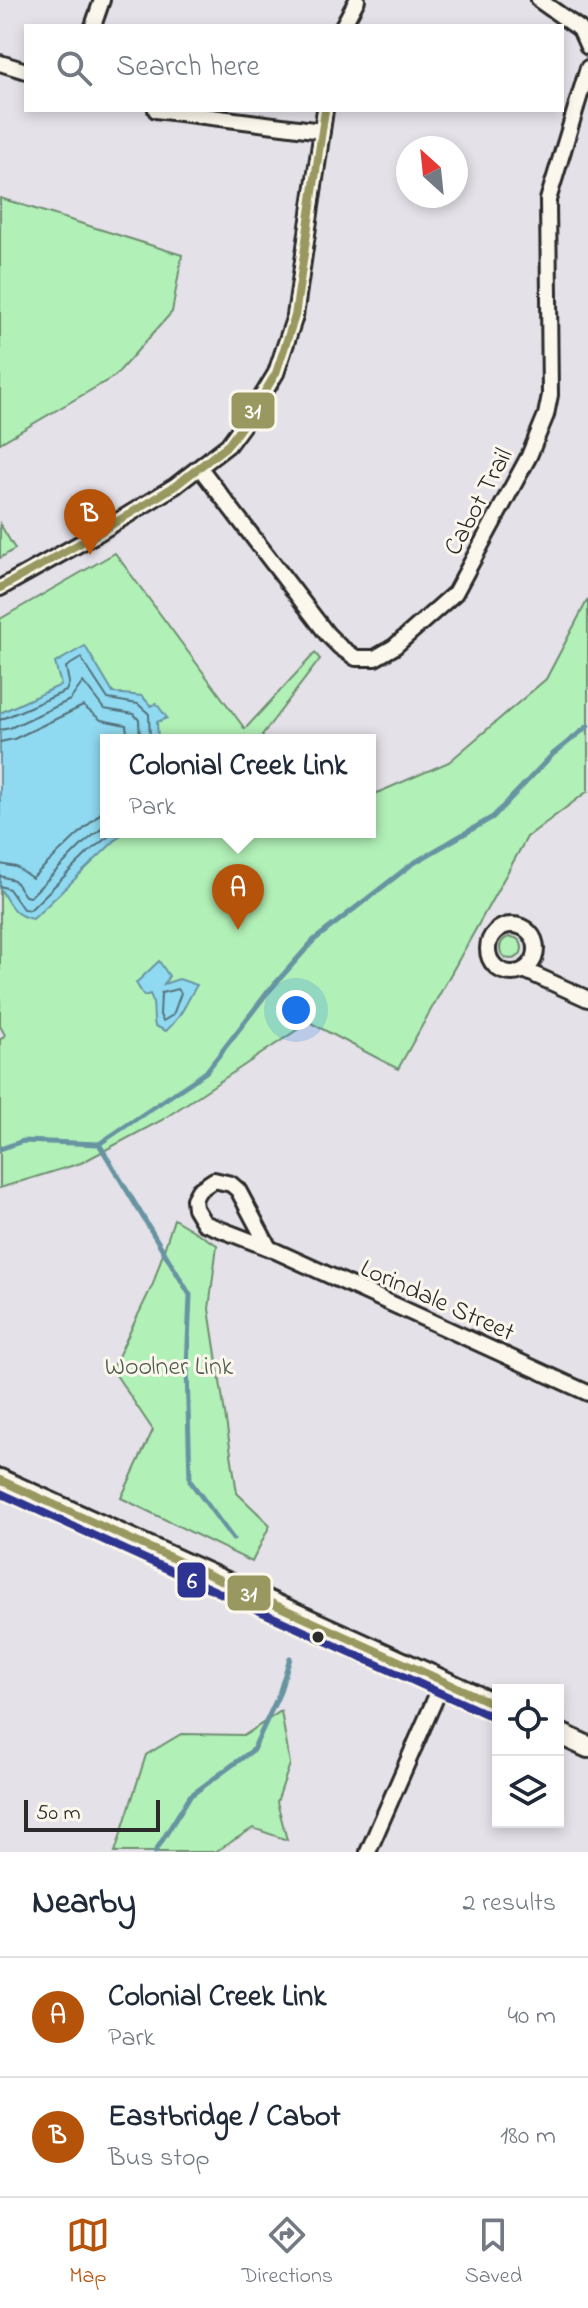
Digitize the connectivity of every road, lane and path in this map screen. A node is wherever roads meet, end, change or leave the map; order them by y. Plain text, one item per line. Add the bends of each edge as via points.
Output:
1 (102, 0) edge
2 (357, 0) edge
3 (539, 0) edge
4 (94, 24) edge
5 (344, 24) edge
6 (588, 47) edge
7 (0, 63) edge
8 (588, 68) edge
9 (24, 70) edge
10 (172, 112) edge
11 (325, 112) edge
12 (322, 131) junction
13 (200, 468) junction
14 (0, 588) edge
15 (524, 970) dead end
16 (588, 999) edge
17 (269, 1248) junction
18 (588, 1393) edge
19 (0, 1480) edge
20 (443, 1681) junction
21 (492, 1703) edge
22 (564, 1736) edge
23 (588, 1747) edge
24 (368, 1852) edge

1 - 4 street
2 - 5 street
3 - 6 street via 580,29
7 - 9 street
8 - 13 street, Cabot Trail via 548,200 546,415 455,593 394,647 375,658 356,658 327,634
10 - 12 street
11 - 12 street
12 - 13 street via 287,345 253,411 228,445
13 - 14 street
15 - 16 street
17 - 17 street, Lorindale Street via 231,1184 214,1180 199,1190 195,1208 204,1223
17 - 18 street, Lorindale Street
19 - 20 main road
20 - 21 main road
20 - 24 street
22 - 23 main road

